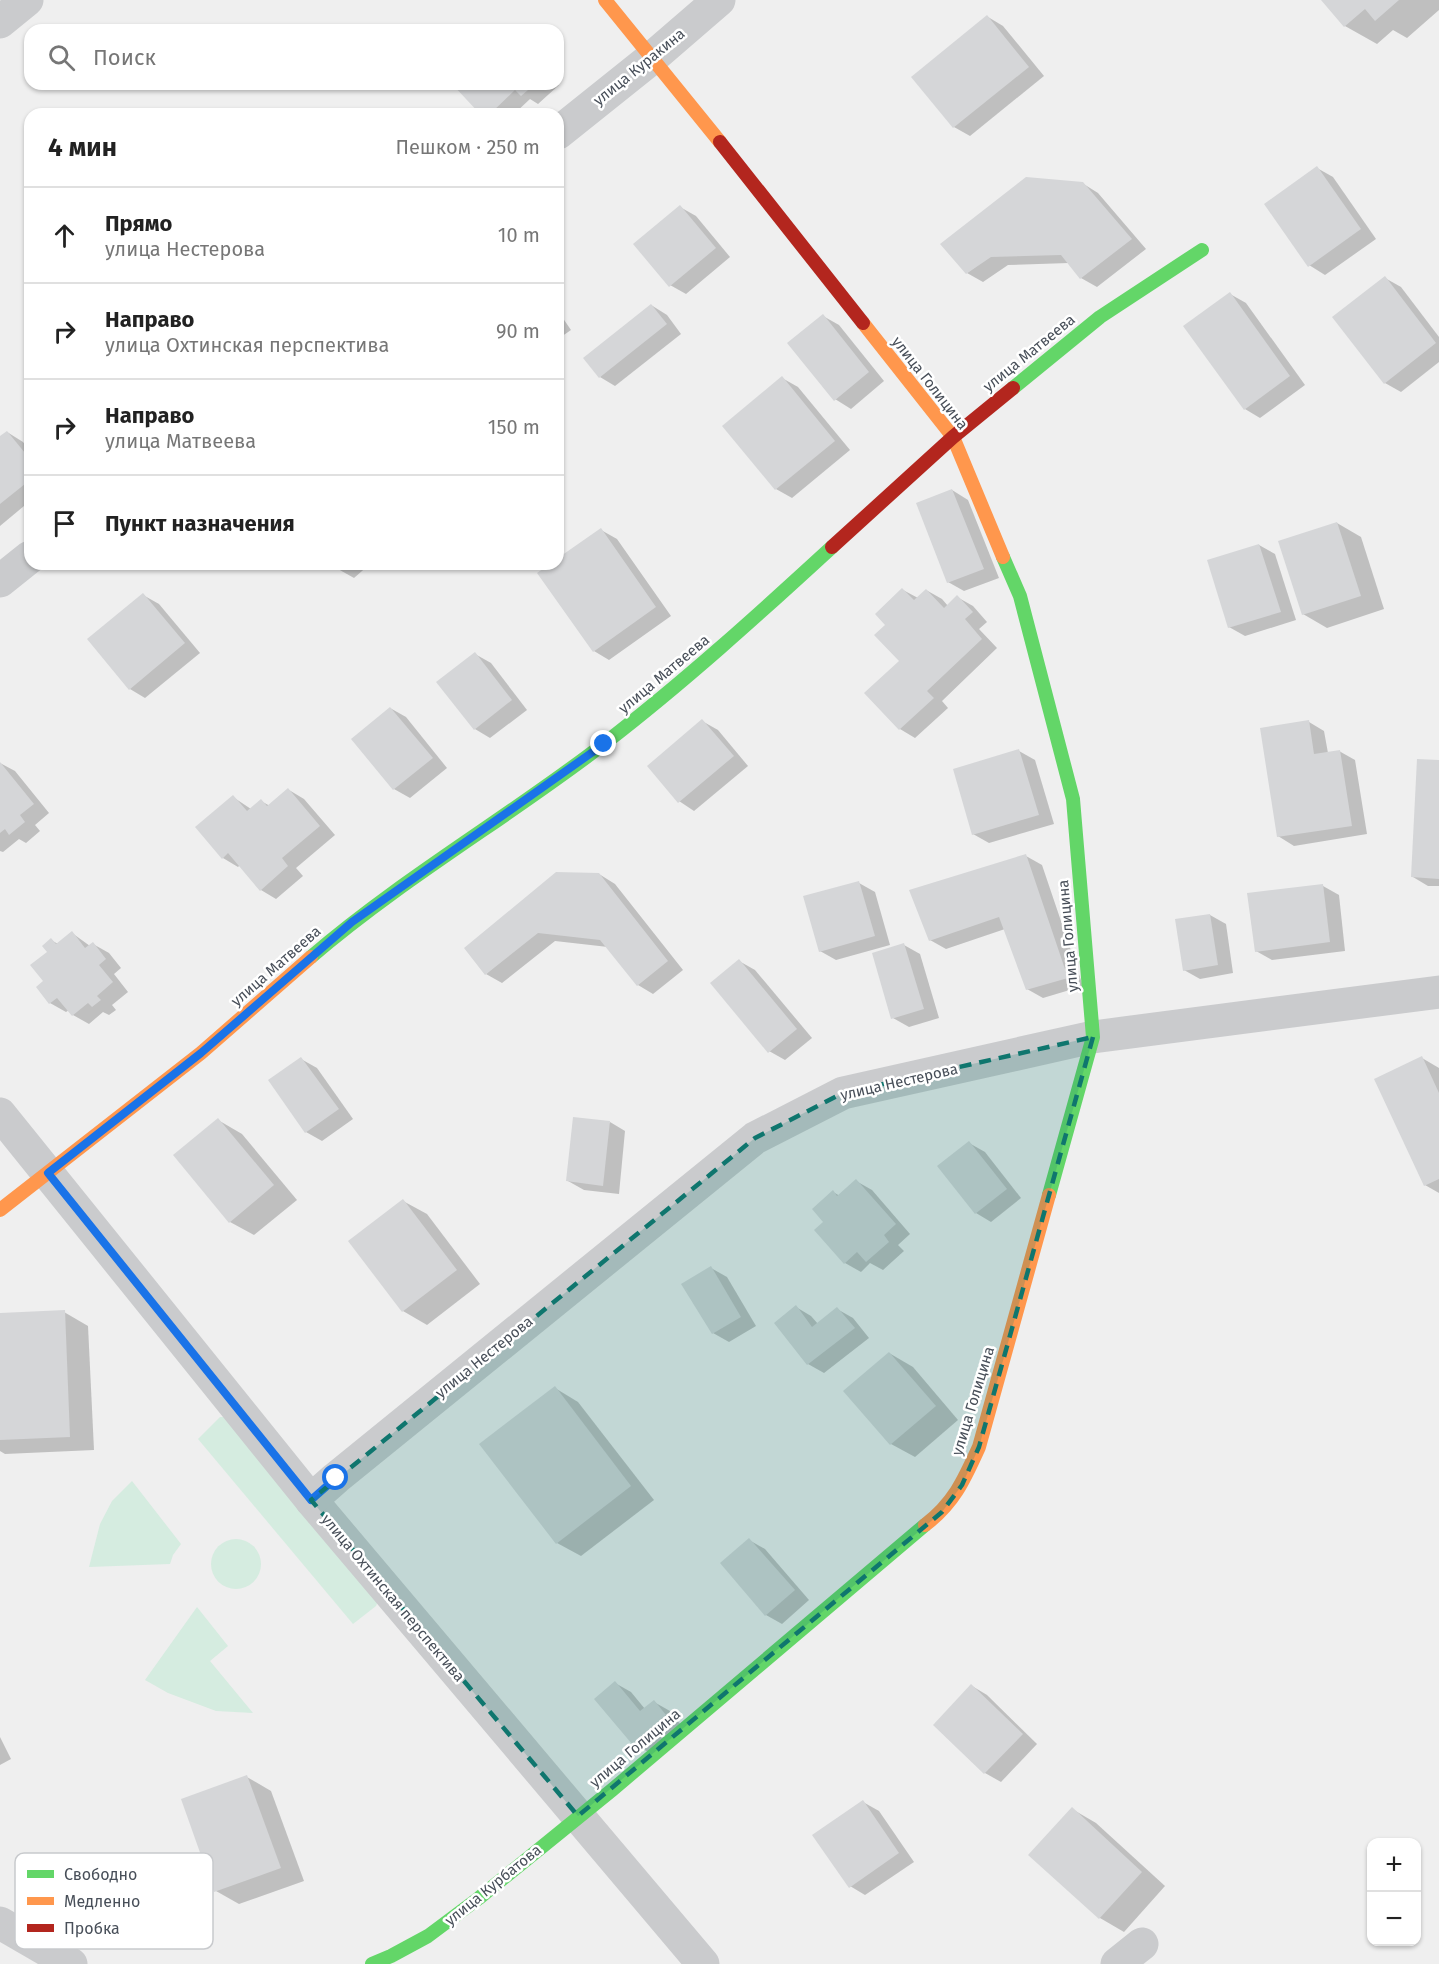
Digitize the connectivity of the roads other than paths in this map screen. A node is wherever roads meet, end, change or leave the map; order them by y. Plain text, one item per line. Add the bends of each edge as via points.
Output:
1 (27, 0) edge
2 (605, 0) edge
3 (719, 0) edge
4 (0, 22) edge
5 (652, 57) junction
6 (564, 128) edge
7 (1202, 250) dead end
8 (953, 437) junction
9 (24, 561) edge
10 (0, 581) edge
11 (1439, 992) edge
12 (1093, 1037) junction
13 (0, 1114) edge
14 (48, 1173) junction
15 (0, 1210) edge
16 (311, 1500) junction
17 (578, 1816) junction
18 (0, 1923) edge
19 (15, 1932) edge
20 (1142, 1944) dead end
21 (45, 1949) edge
22 (71, 1964) edge
23 (372, 1964) edge
24 (703, 1964) edge
25 (1117, 1964) edge

1 - 4 street
2 - 5 street, улица Голицина
3 - 5 street, улица Куракина
5 - 6 street, улица Куракина
5 - 8 street, улица Голицина
7 - 8 street, улица Матвеева via 1100,317
8 - 12 street, улица Голицина via 1020,596 1073,799
8 - 14 street, улица Матвеева via 684,680 604,744 352,922 201,1053
9 - 10 street
11 - 12 street, улица Нестерова
12 - 16 street, улица Нестерова via 843,1093 755,1138
12 - 17 street, улица Голицина via 979,1447 962,1485 942,1512
13 - 14 street, улица Охтинская перспектива
14 - 15 street
14 - 16 street, улица Охтинская перспектива
16 - 17 street, улица Охтинская перспектива
17 - 23 street, улица Курбатова via 455,1919 390,1958
17 - 24 street, улица Охтинская перспектива
18 - 19 street
20 - 25 street
21 - 22 street

